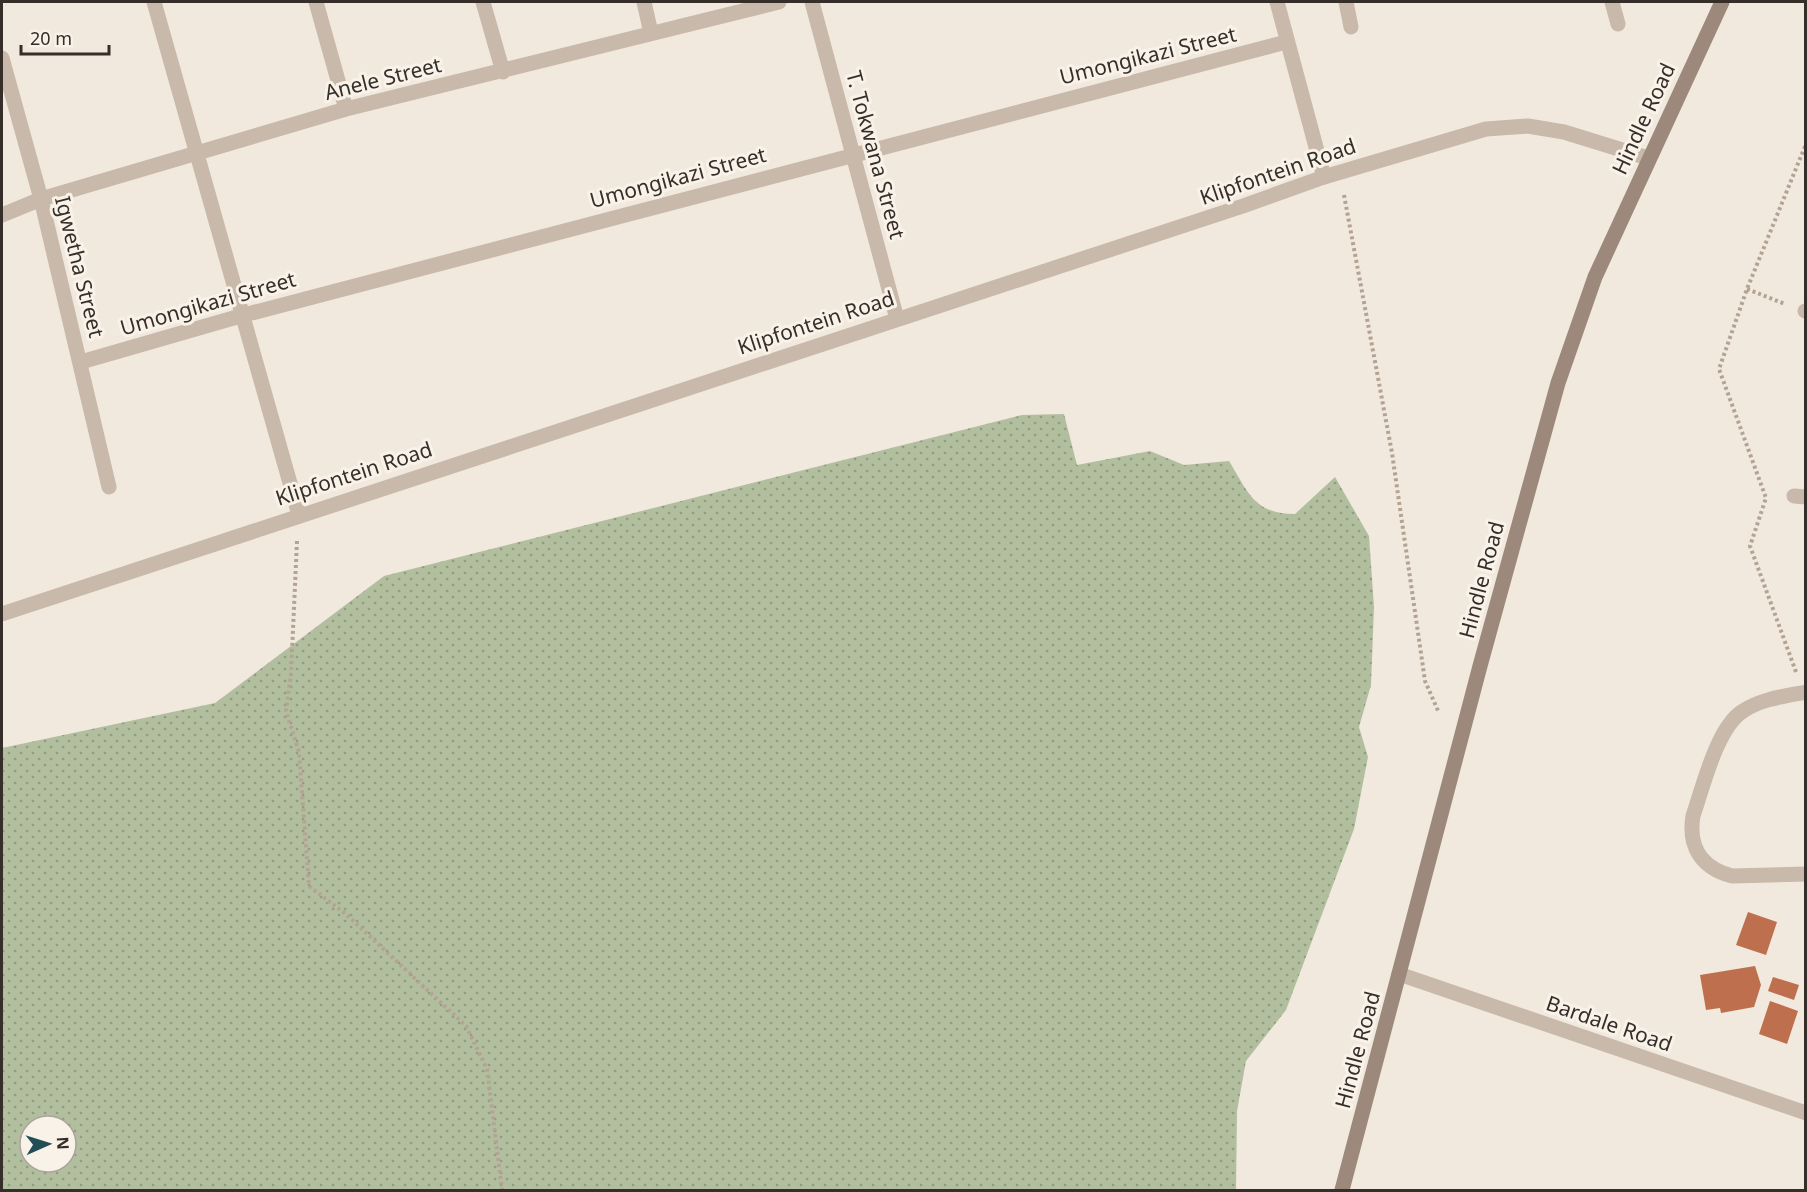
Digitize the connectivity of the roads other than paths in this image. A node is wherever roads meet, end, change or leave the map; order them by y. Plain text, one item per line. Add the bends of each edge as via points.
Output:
1 (154, 2) edge
2 (316, 2) edge
3 (483, 2) edge
4 (644, 2) edge
5 (779, 2) edge
6 (812, 2) edge
7 (1277, 2) edge
8 (1346, 2) edge
9 (1612, 2) edge
10 (1722, 2) edge
11 (1618, 24) dead end
12 (1351, 27) dead end
13 (651, 33) junction
14 (1286, 42) junction
15 (2, 58) edge
16 (503, 72) junction
17 (346, 109) junction
18 (195, 152) junction
19 (853, 154) junction
20 (1648, 158) junction
21 (1324, 177) junction
22 (41, 199) junction
23 (2, 215) edge
24 (244, 315) junction
25 (897, 319) junction
26 (81, 363) junction
27 (110, 487) dead end
28 (299, 515) junction
29 (2, 614) edge
30 (1805, 692) edge
31 (1806, 874) edge
32 (1399, 974) junction
33 (1806, 1113) edge
34 (1342, 1191) edge

1 - 18 street
2 - 17 street
3 - 16 street
4 - 13 street
5 - 13 street, Anele Street
6 - 19 street, T. Tokwana Street
7 - 14 street
8 - 12 street
9 - 11 street
10 - 20 main road, Hindle Road
13 - 16 street, Anele Street
14 - 19 street, Umongikazi Street
14 - 21 street
15 - 22 street, Igwetha Street
16 - 17 street, Anele Street
17 - 18 street, Anele Street
18 - 22 street, Anele Street
18 - 24 street
19 - 24 street, Umongikazi Street
19 - 25 street, T. Tokwana Street
20 - 21 street, Klipfontein Road via 1575,135 1528,126 1486,129
20 - 32 main road, Hindle Road via 1595,277 1558,383
21 - 25 street, Klipfontein Road
22 - 23 street, Anele Street
22 - 26 street, Igwetha Street
24 - 26 street, Umongikazi Street
24 - 28 street
25 - 28 street, Klipfontein Road
26 - 27 street, Igwetha Street
28 - 29 street, Klipfontein Road
30 - 31 street via 1760,702 1735,718 1724,732 1691,830 1699,856 1720,873
32 - 33 street, Bardale Road
32 - 34 main road, Hindle Road

